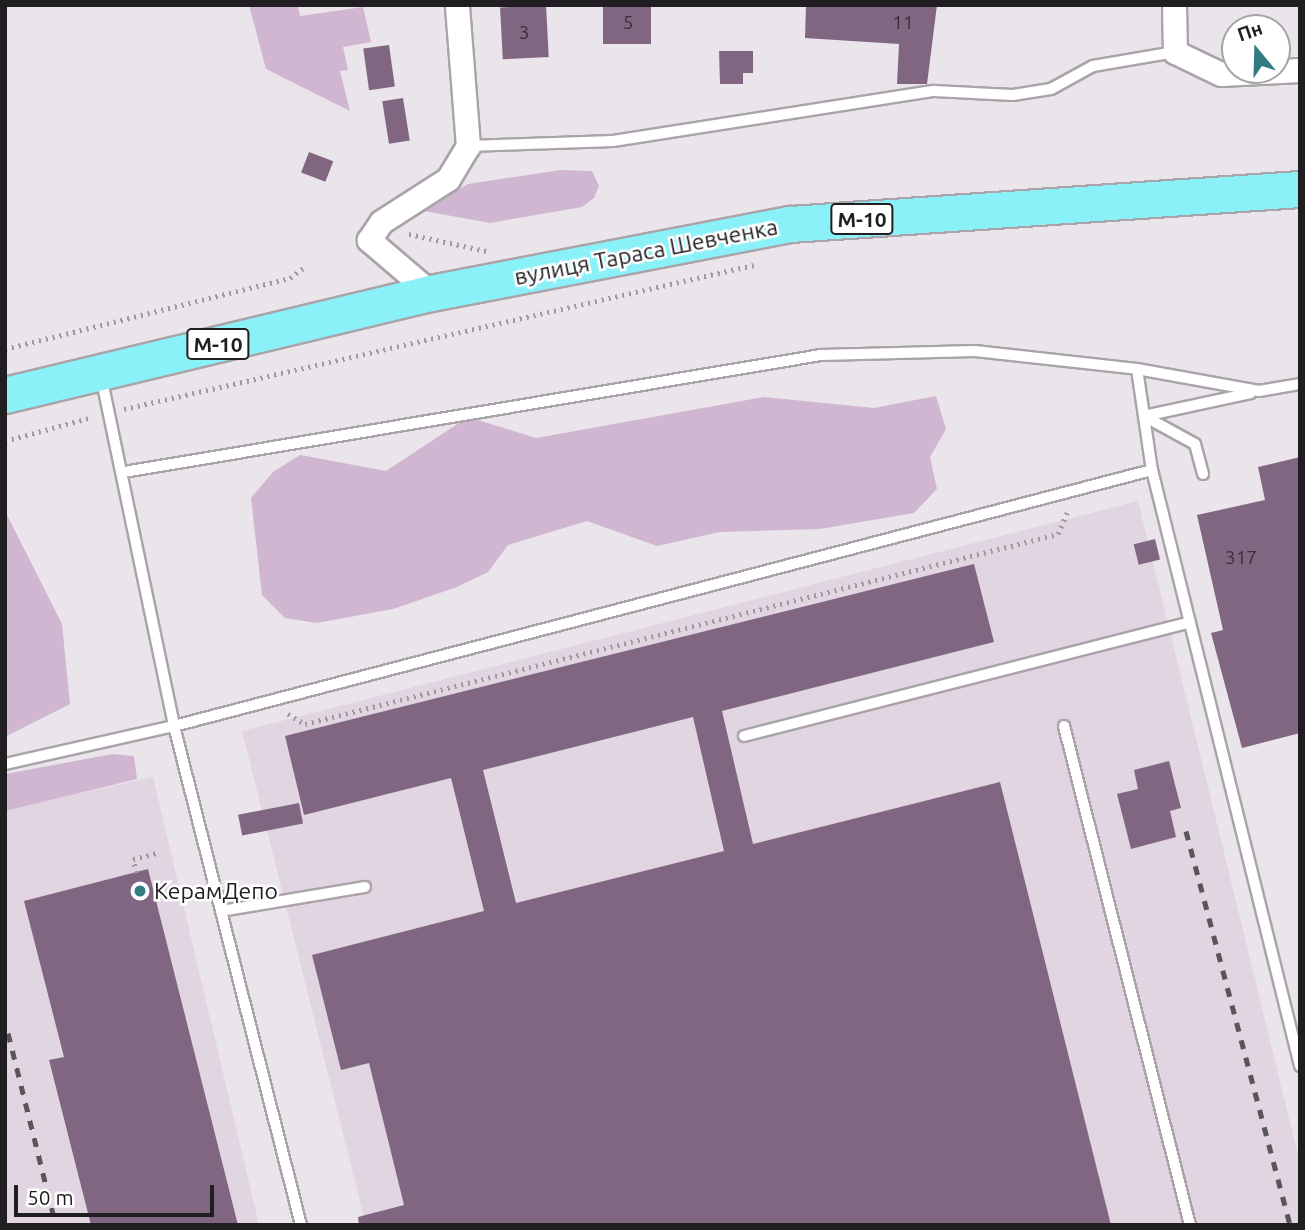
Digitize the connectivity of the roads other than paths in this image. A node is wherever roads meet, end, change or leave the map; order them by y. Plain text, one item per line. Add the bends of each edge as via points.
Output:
1 (457, 5) edge
2 (1174, 5) edge
3 (1175, 52) junction
4 (1300, 70) edge
5 (468, 146) junction
6 (1300, 189) edge
7 (431, 293) junction
8 (1137, 369) junction
9 (100, 372) junction
10 (1300, 384) edge
11 (1259, 391) junction
12 (5, 395) edge
13 (1144, 416) junction
14 (1152, 471) junction
15 (124, 472) junction
16 (1203, 474) dead end
17 (1190, 622) junction
18 (174, 726) junction
19 (1064, 726) dead end
20 (744, 736) dead end
21 (5, 764) edge
22 (365, 887) dead end
23 (221, 911) junction
24 (1300, 1066) edge
25 (301, 1225) edge
26 (1190, 1225) edge

1 - 5 street
2 - 3 street
3 - 4 street via 1221,74
3 - 5 lane via 1093,66 1051,89 1013,95 934,91 613,141
5 - 7 street via 448,179 381,222 369,240
6 - 7 main road, вулиця Тараса Шевченка / М-10 via 790,224
7 - 9 main road, вулиця Тараса Шевченка / М-10
8 - 11 lane
8 - 13 lane
8 - 15 lane via 975,351 821,355
9 - 12 main road, вулиця Тараса Шевченка / М-10
9 - 15 lane
10 - 11 lane
11 - 13 lane
13 - 14 lane
13 - 16 lane via 1195,444
14 - 17 lane
14 - 18 lane
15 - 18 lane
17 - 20 lane
17 - 24 lane
18 - 21 lane
18 - 23 lane
19 - 26 lane
22 - 23 lane
23 - 25 lane

